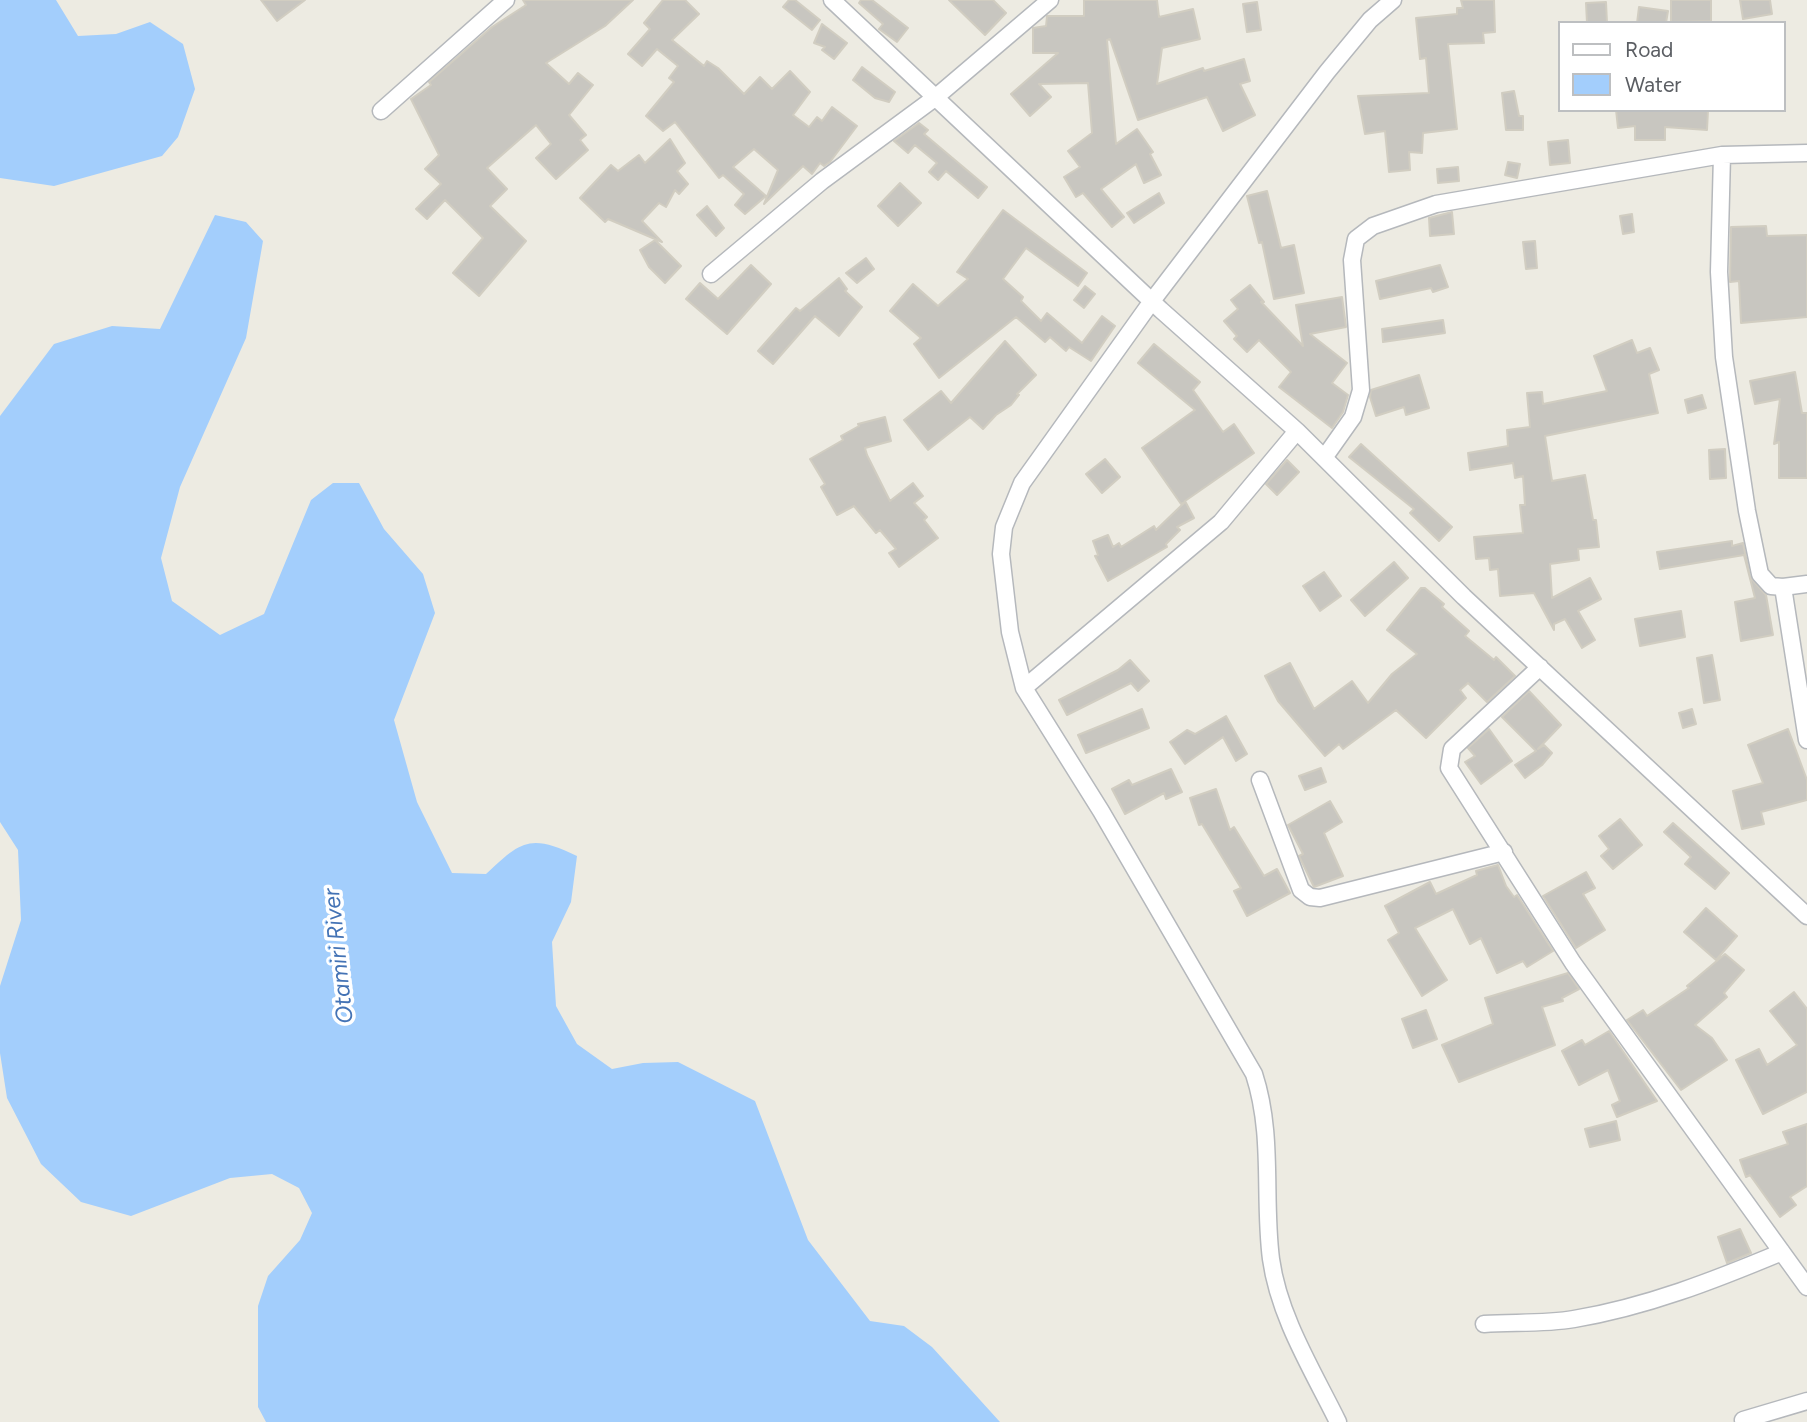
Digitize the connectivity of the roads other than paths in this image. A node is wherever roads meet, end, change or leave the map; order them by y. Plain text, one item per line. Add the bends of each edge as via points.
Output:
1 (506, 0) edge
2 (832, 0) edge
3 (1050, 0) edge
4 (1393, 0) edge
5 (936, 97) junction
6 (381, 111) dead end
7 (1807, 153) edge
8 (1722, 155) junction
9 (711, 274) dead end
10 (1152, 301) junction
11 (1297, 431) junction
12 (1324, 458) junction
13 (1807, 584) edge
14 (1783, 587) junction
15 (1540, 667) junction
16 (1024, 688) junction
17 (1807, 740) edge
18 (1260, 780) dead end
19 (1504, 852) junction
20 (1806, 914) edge
21 (1782, 1252) junction
22 (1807, 1287) edge
23 (1484, 1324) dead end
24 (1807, 1401) edge
25 (1743, 1420) dead end
26 (1338, 1422) edge

1 - 6 street
2 - 5 street
3 - 5 street
4 - 10 street via 1370,20 1285,125
5 - 9 street via 822,181
5 - 10 street
7 - 8 street
8 - 12 street via 1436,204 1373,226 1356,239 1352,260 1362,390 1353,417
8 - 14 street via 1719,272 1724,357 1760,574 1771,586
10 - 11 street
10 - 16 street via 1022,483 1004,527 1001,554 1010,632
11 - 12 street
11 - 16 street via 1221,522
12 - 15 street
13 - 14 street
14 - 17 street
15 - 19 street via 1452,749 1448,760
15 - 20 street
16 - 26 street via 1254,1074 1267,1131 1272,1262 1285,1313
18 - 19 street via 1301,890 1310,897
19 - 21 street via 1573,963
21 - 22 street
21 - 23 street via 1709,1282 1621,1309 1572,1320
24 - 25 street

